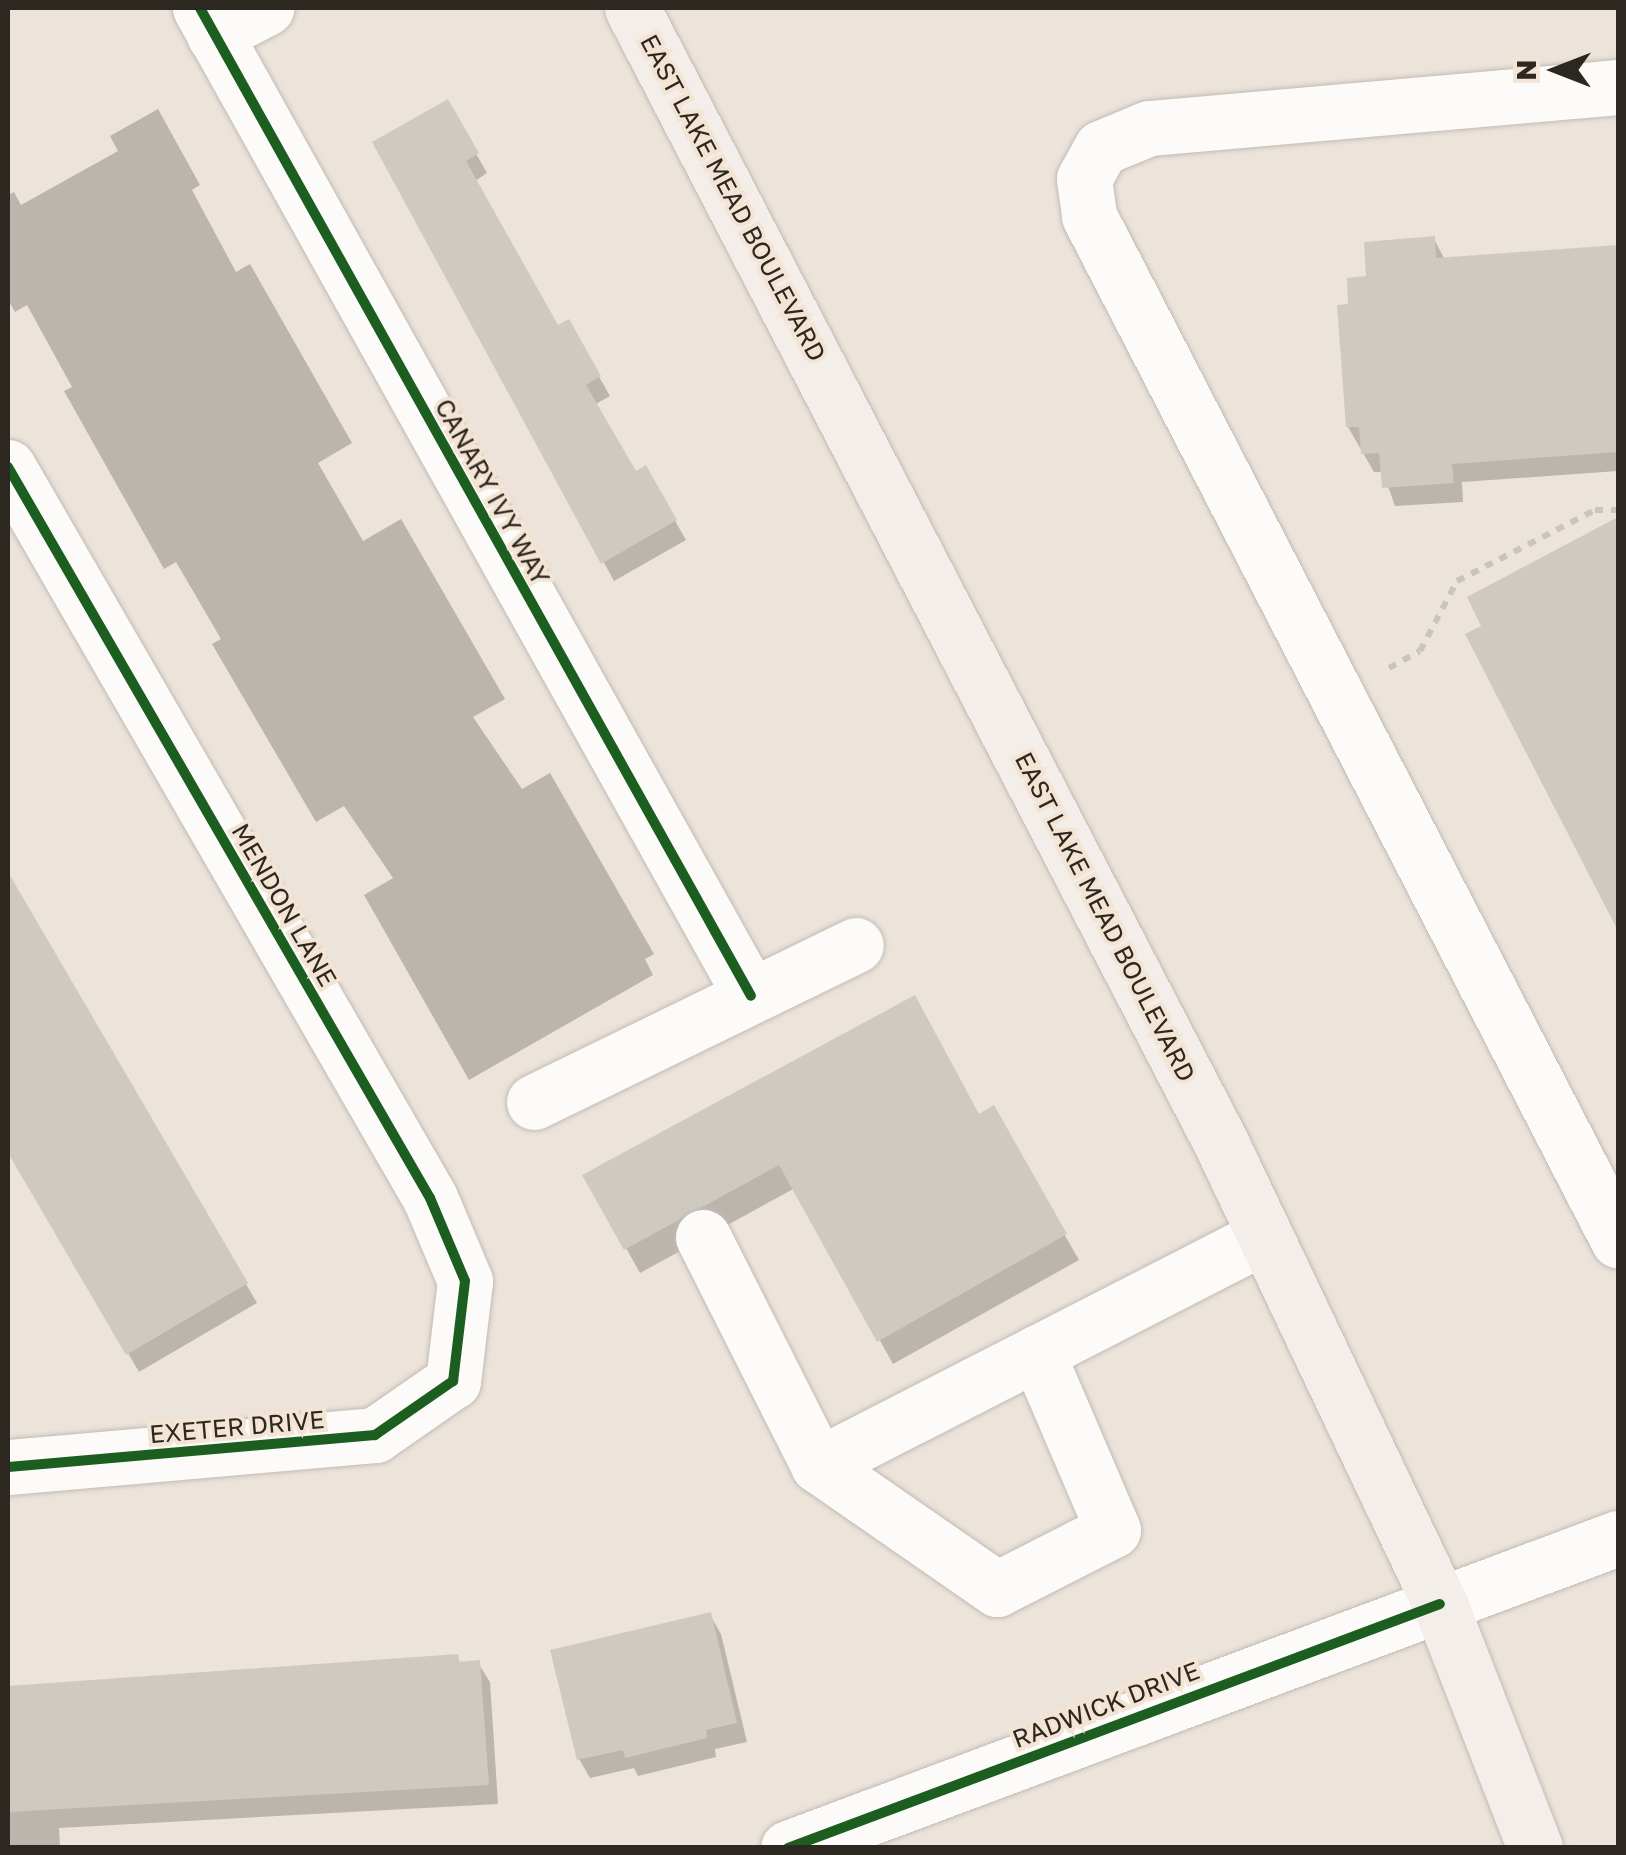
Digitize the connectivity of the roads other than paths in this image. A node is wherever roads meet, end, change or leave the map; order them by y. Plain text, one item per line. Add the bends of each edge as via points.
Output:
1 (266, 8) edge
2 (632, 8) edge
3 (207, 21) edge
4 (1618, 87) edge
5 (8, 467) edge
6 (856, 945) dead end
7 (750, 996) junction
8 (534, 1102) dead end
9 (1265, 1236) junction
10 (702, 1237) dead end
11 (1618, 1240) edge
12 (1037, 1353) junction
13 (452, 1382) joint
14 (818, 1464) junction
15 (8, 1467) edge
16 (1618, 1538) edge
17 (1440, 1604) junction
18 (788, 1848) edge
19 (1536, 1848) edge

1 - 3 street
2 - 9 main road, EAST LAKE MEAD BOULEVARD
3 - 7 street, CANARY IVY WAY
4 - 11 street via 1149,128 1101,148 1084,179 1089,216
5 - 13 street, MENDON LANE via 430,1198 464,1282
6 - 7 street
7 - 8 street
9 - 12 street
9 - 17 main road, EAST LAKE MEAD BOULEVARD
10 - 14 street
12 - 14 street
12 - 14 street via 1113,1530 997,1589
13 - 15 street, EXETER DRIVE via 375,1436
16 - 17 street, RADWICK DRIVE
17 - 18 street, RADWICK DRIVE
17 - 19 main road, EAST LAKE MEAD BOULEVARD

